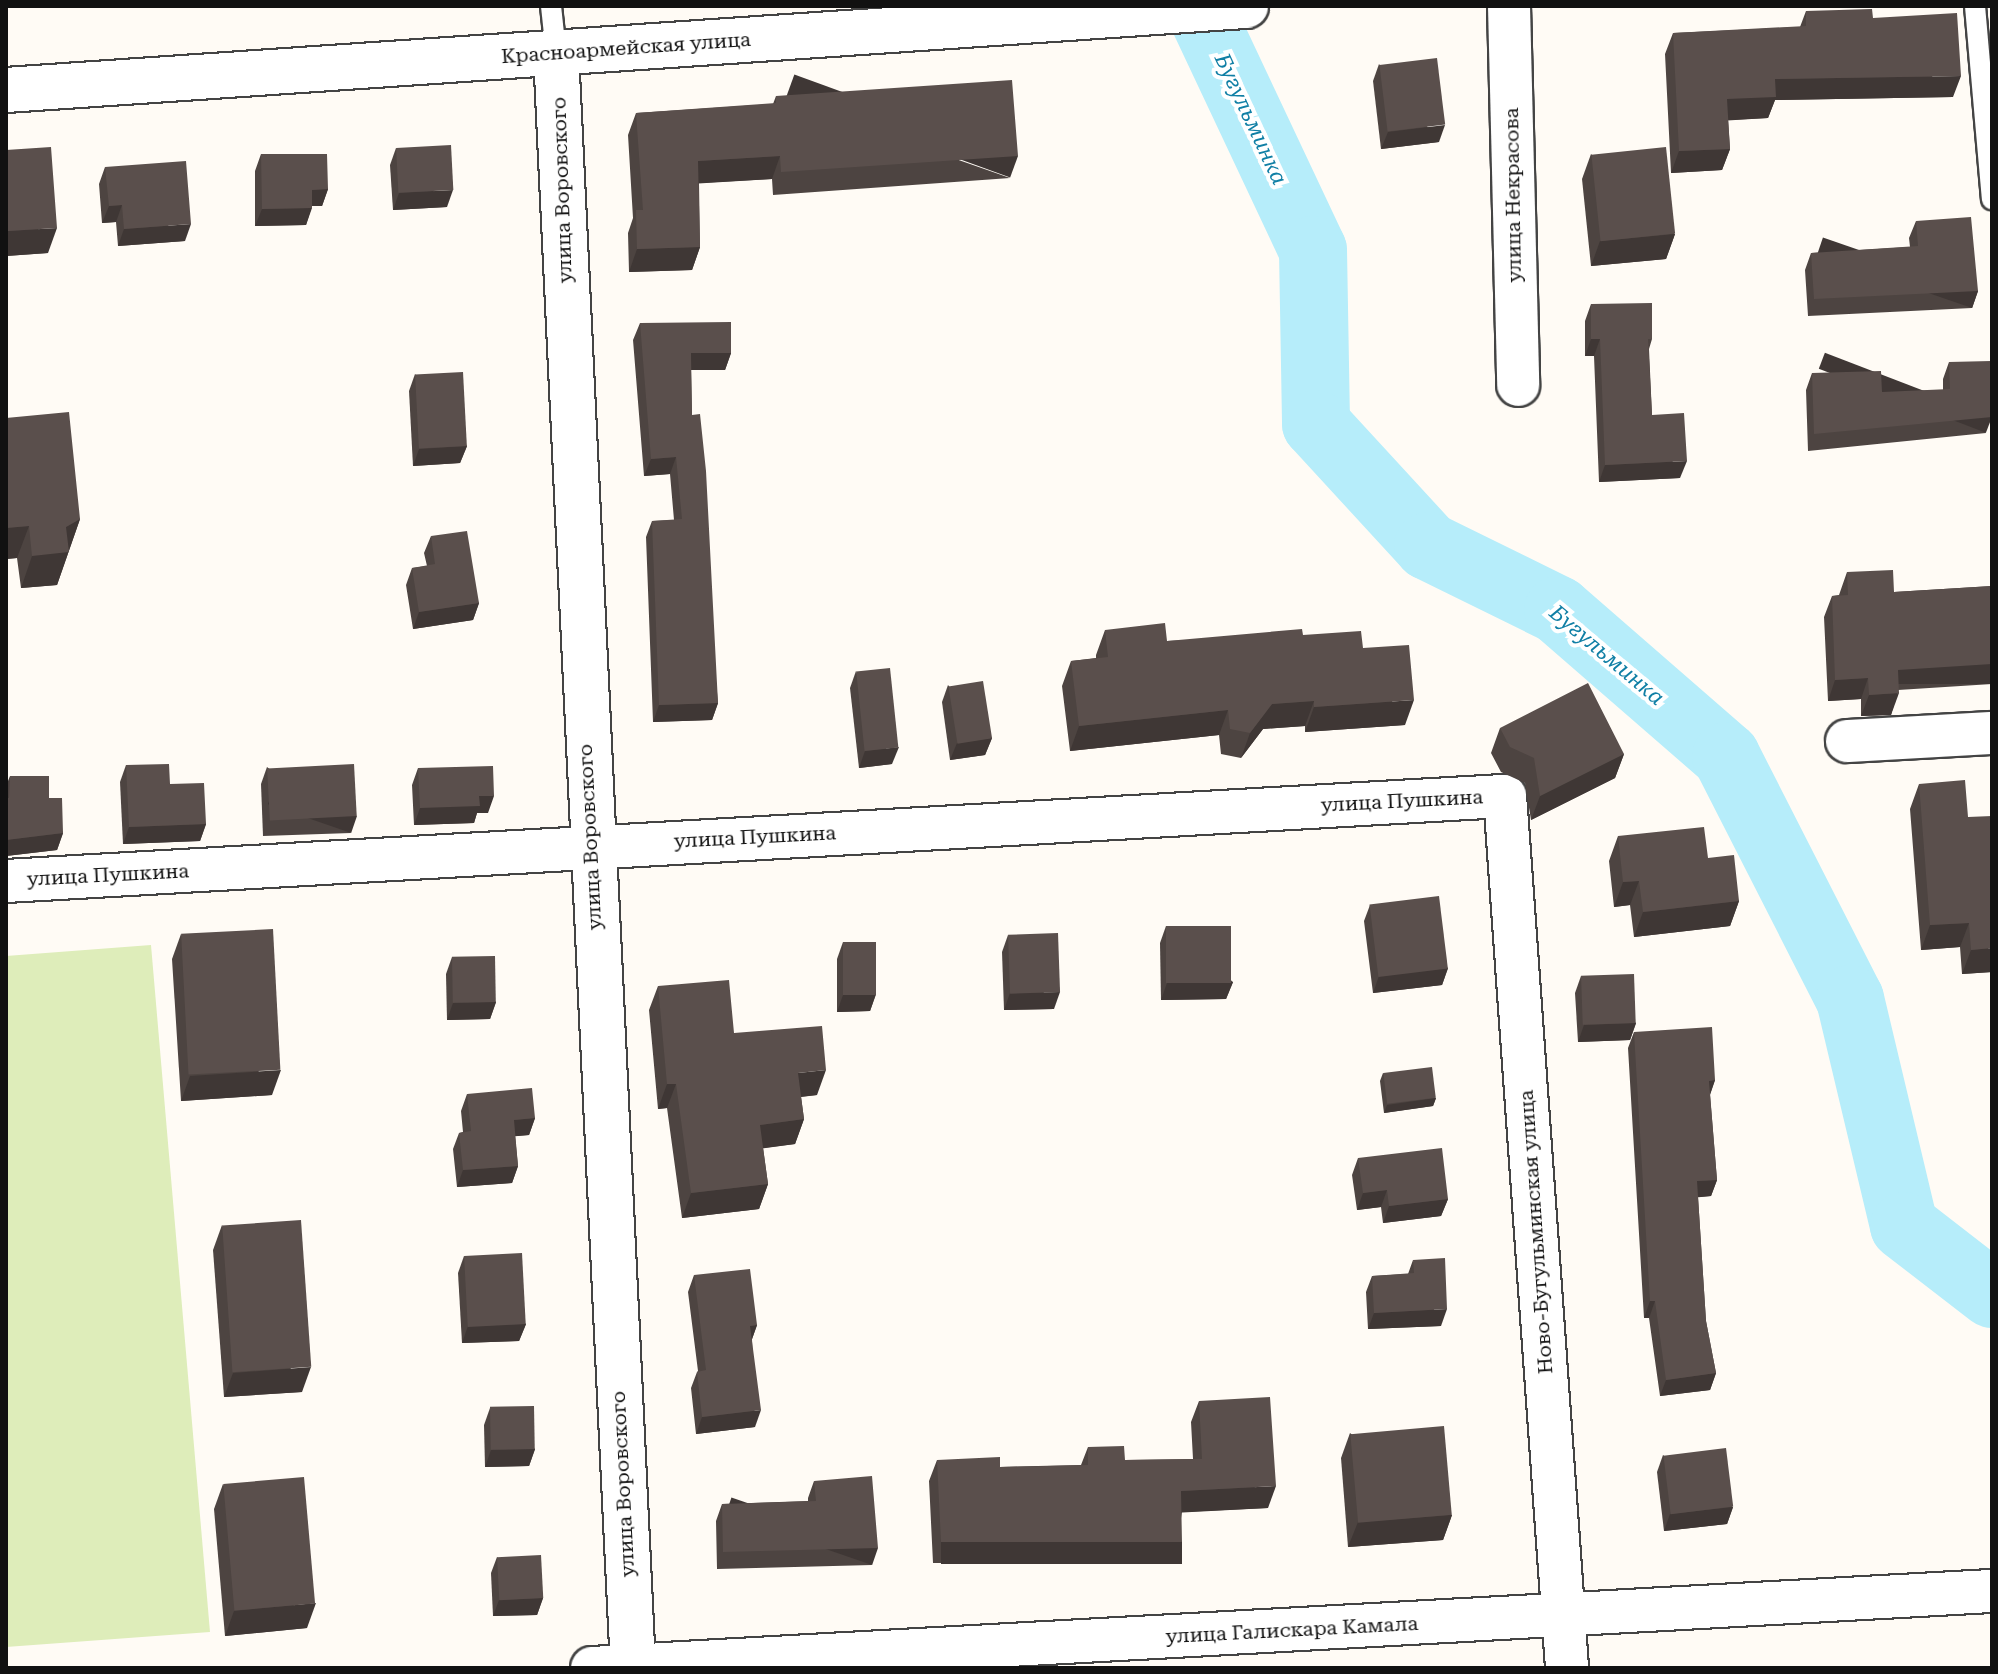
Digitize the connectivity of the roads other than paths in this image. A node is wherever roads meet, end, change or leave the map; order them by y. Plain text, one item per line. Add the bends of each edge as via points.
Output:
1 (551, 6) edge
2 (1246, 6) edge
3 (1509, 6) edge
4 (1975, 6) edge
5 (556, 53) junction
6 (6, 90) edge
7 (1992, 199) edge
8 (1518, 385) dead end
9 (1992, 733) edge
10 (1847, 741) dead end
11 (1505, 796) joint
12 (590, 847) junction
13 (6, 881) edge
14 (1992, 1591) edge
15 (1564, 1616) junction
16 (619, 1667) edge
17 (1567, 1668) edge

1 - 5 lane, улица Воровского
2 - 5 street, Красноармейская улица
3 - 8 street, улица Некрасова
4 - 7 lane
5 - 6 street, Красноармейская улица
5 - 12 street, улица Воровского
9 - 10 street
11 - 12 street, улица Пушкина
11 - 15 street, Ново-Бугульминская улица
12 - 13 street, улица Пушкина
12 - 16 street, улица Воровского
14 - 15 street, улица Галискара Камала
15 - 16 street, улица Галискара Камала
15 - 17 street, Ново-Бугульминская улица

